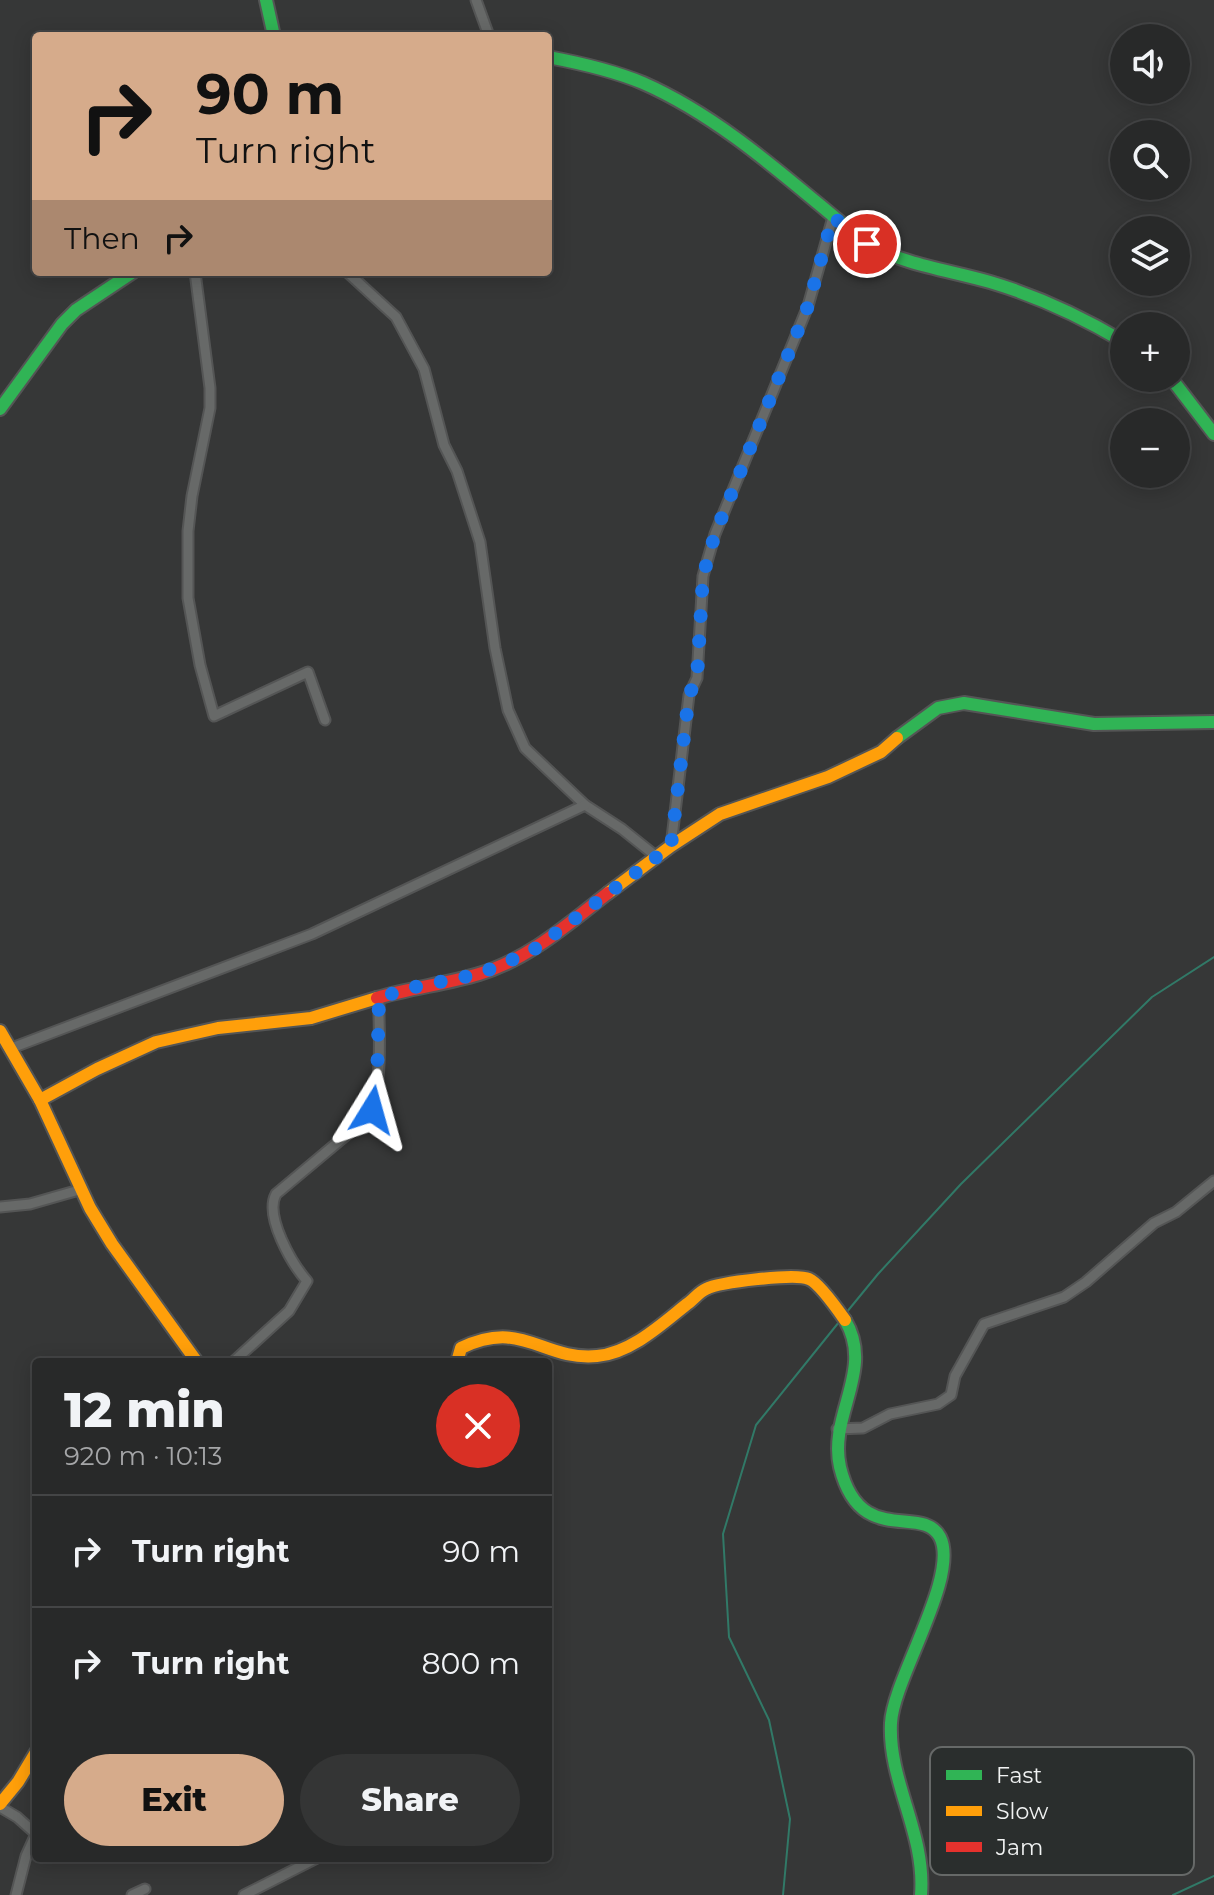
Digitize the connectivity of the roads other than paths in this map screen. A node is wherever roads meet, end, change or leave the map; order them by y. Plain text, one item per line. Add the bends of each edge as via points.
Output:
1 (266, 0) edge
2 (476, 0) edge
3 (273, 32) edge
4 (488, 32) edge
5 (552, 58) edge
6 (833, 217) junction
7 (127, 276) edge
8 (196, 276) edge
9 (351, 276) edge
10 (1110, 334) edge
11 (1182, 392) edge
12 (0, 409) edge
13 (1214, 434) edge
14 (325, 720) dead end
15 (1214, 722) edge
16 (585, 805) junction
17 (671, 846) junction
18 (657, 857) junction
19 (379, 998) junction
20 (0, 1031) edge
21 (9, 1049) junction
22 (40, 1100) junction
23 (1214, 1181) edge
24 (79, 1190) junction
25 (0, 1207) edge
26 (194, 1358) edge
27 (237, 1358) edge
28 (458, 1358) edge
29 (837, 1429) junction
30 (32, 1759) edge
31 (0, 1805) edge
32 (32, 1831) edge
33 (32, 1843) edge
34 (309, 1862) edge
35 (145, 1889) dead end
36 (16, 1895) edge
37 (132, 1895) edge
38 (244, 1895) edge
39 (921, 1895) edge

1 - 3 street
2 - 4 street
5 - 6 street via 621,75 690,105
6 - 10 street via 888,255 994,283
6 - 17 street via 808,306 715,534 703,576 697,678 689,695
7 - 12 street via 62,324
8 - 14 street via 210,408 192,496 188,598 214,716 308,672
9 - 16 street via 396,317 424,369 444,445 480,542 508,710 525,748
11 - 13 street
15 - 17 street via 1094,724 964,703 938,708 881,752 828,777 720,814
16 - 18 street
16 - 21 street via 312,934
17 - 18 street
18 - 19 street via 532,951 479,974
19 - 22 street via 311,1018 218,1028 156,1042
19 - 27 street via 372,1110 273,1200 286,1250 307,1281 289,1311
20 - 21 street
21 - 22 street
22 - 24 street
23 - 29 street via 1064,1297 984,1324 955,1376 951,1395 938,1404 890,1414 863,1428
24 - 25 street
24 - 26 street
28 - 29 street via 461,1348 482,1338 510,1336 575,1356 600,1356 656,1329 707,1288 791,1275 811,1279 844,1318 857,1350
29 - 39 street via 842,1475 861,1509 882,1521 929,1527 944,1550 891,1718 891,1752 914,1832
30 - 31 street
31 - 32 street
33 - 36 street
34 - 38 street
35 - 37 street

